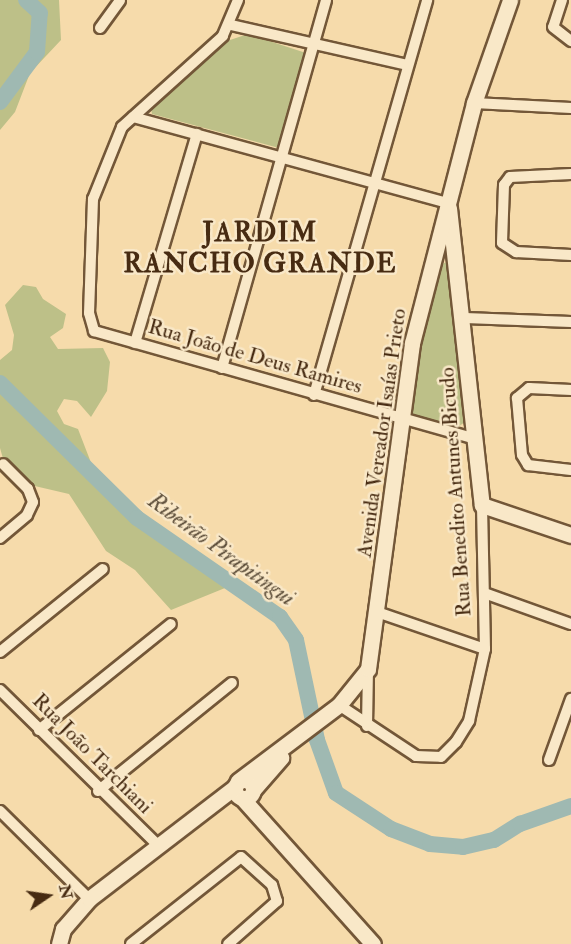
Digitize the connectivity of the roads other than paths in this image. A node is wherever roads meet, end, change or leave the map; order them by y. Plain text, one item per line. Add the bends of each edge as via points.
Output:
1 (120, 0) edge
2 (238, 0) edge
3 (326, 0) edge
4 (427, 0) edge
5 (510, 0) edge
6 (562, 0) edge
7 (231, 25) junction
8 (100, 28) dead end
9 (571, 41) edge
10 (313, 44) junction
11 (407, 64) junction
12 (474, 103) junction
13 (571, 108) edge
14 (133, 117) junction
15 (197, 134) junction
16 (281, 157) junction
17 (571, 174) edge
18 (374, 183) junction
19 (448, 203) junction
20 (571, 255) edge
21 (465, 318) junction
22 (571, 322) edge
23 (135, 343) junction
24 (222, 368) junction
25 (571, 390) edge
26 (315, 394) junction
27 (403, 420) junction
28 (476, 439) junction
29 (3, 464) dead end
30 (571, 470) edge
31 (482, 505) junction
32 (571, 535) edge
33 (0, 538) edge
34 (103, 569) dead end
35 (487, 594) junction
36 (377, 612) junction
37 (171, 624) dead end
38 (571, 624) edge
39 (485, 649) junction
40 (0, 652) edge
41 (368, 669) junction
42 (232, 683) dead end
43 (0, 690) edge
44 (571, 699) edge
45 (336, 708) junction
46 (367, 726) junction
47 (39, 730) junction
48 (549, 760) dead end
49 (98, 791) junction
50 (243, 791) junction
51 (0, 811) edge
52 (158, 845) junction
53 (89, 899) junction
54 (58, 944) edge
55 (132, 944) edge
56 (228, 944) edge
57 (373, 944) edge

1 - 8 street
2 - 7 street
3 - 10 street
4 - 11 street
5 - 12 main road, Avenida Vereador Isaías Prieto
6 - 9 street via 553,27
7 - 10 street
7 - 14 street
10 - 11 street
10 - 16 street
11 - 18 street
12 - 13 street
12 - 19 main road, Avenida Vereador Isaías Prieto
14 - 15 street
14 - 23 street, Rua João de Deus Ramires via 122,127 93,200 89,313 94,331
15 - 16 street
15 - 23 street
16 - 18 street
16 - 24 street
17 - 20 street via 510,177 504,186 502,243 516,252
18 - 19 street
18 - 26 street
19 - 21 main road, Rua Benedito Antunes Bicudo
19 - 27 main road, Avenida Vereador Isaías Prieto via 412,343
21 - 22 street
21 - 28 main road, Rua Benedito Antunes Bicudo
23 - 24 street, Rua João de Deus Ramires
24 - 26 street, Rua João de Deus Ramires
25 - 30 street via 529,388 517,398 522,455 528,465
26 - 27 street, Rua João de Deus Ramires
27 - 28 street, Rua João de Deus Ramires
27 - 36 main road, Avenida Vereador Isaías Prieto
28 - 31 main road, Rua Benedito Antunes Bicudo
29 - 33 street via 28,489 33,502 27,515
31 - 32 main road
31 - 35 street, Rua Benedito Antunes Bicudo
34 - 40 street
35 - 38 street
35 - 39 street, Rua Benedito Antunes Bicudo
36 - 39 street
36 - 41 main road, Avenida Vereador Isaías Prieto
37 - 47 street
39 - 46 street, Rua Benedito Antunes Bicudo via 469,722 441,757 416,756
41 - 45 main road, Avenida Vereador Isaías Prieto
41 - 46 street, Avenida Vereador Isaías Prieto
42 - 49 street
43 - 47 street, Rua João Tarchiani
44 - 48 street
45 - 46 street, Rua Benedito Antunes Bicudo
45 - 50 main road, Avenida Vereador Isaías Prieto
47 - 49 street, Rua João Tarchiani
49 - 52 street, Rua João Tarchiani
50 - 52 main road, Avenida Vereador Isaías Prieto via 214,803
50 - 57 main road via 269,827
51 - 53 street
52 - 53 main road, Avenida Vereador Isaías Prieto
53 - 54 main road, Avenida Vereador Isaías Prieto via 63,929
55 - 56 street via 227,864 245,858 278,898 270,912

